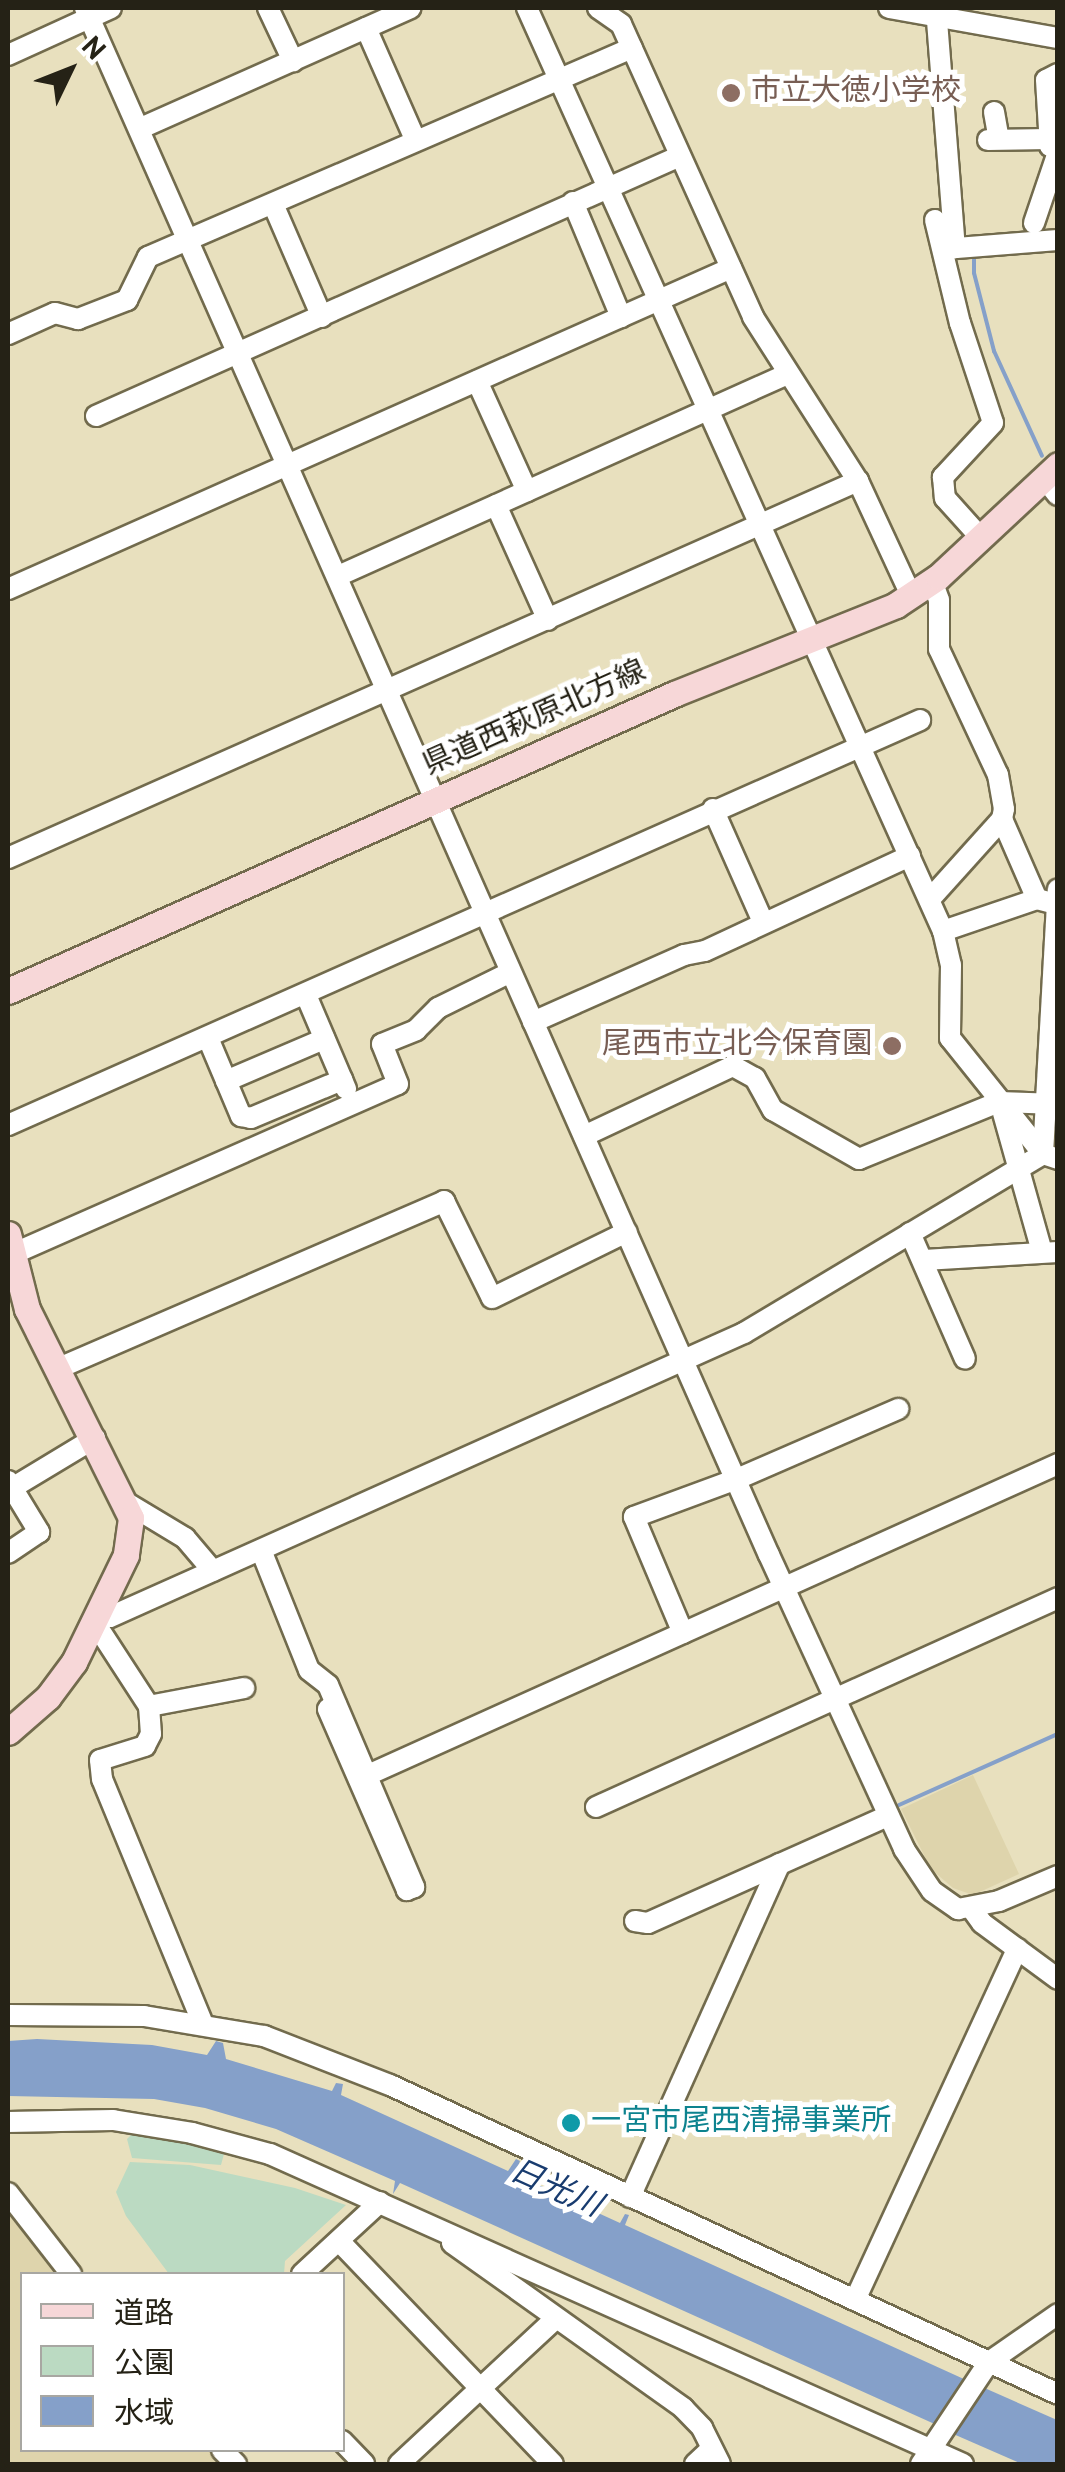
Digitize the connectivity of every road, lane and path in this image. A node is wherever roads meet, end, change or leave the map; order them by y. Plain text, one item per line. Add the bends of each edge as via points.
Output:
1 (111, 8) edge
2 (268, 8) edge
3 (412, 8) edge
4 (527, 8) edge
5 (598, 8) edge
6 (889, 8) edge
7 (87, 12) edge
8 (936, 12) edge
9 (366, 28) junction
10 (1058, 38) edge
11 (632, 48) junction
12 (8, 55) edge
13 (293, 60) junction
14 (1058, 74) edge
15 (559, 76) junction
16 (994, 112) dead end
17 (140, 128) junction
18 (416, 139) junction
19 (1055, 145) edge
20 (680, 156) junction
21 (608, 187) junction
22 (573, 202) junction
23 (273, 204) junction
24 (935, 220) dead end
25 (1034, 223) dead end
26 (1058, 240) edge
27 (190, 242) junction
28 (948, 248) junction
29 (731, 268) junction
30 (661, 300) junction
31 (322, 317) junction
32 (621, 317) junction
33 (8, 334) edge
34 (240, 353) junction
35 (787, 374) junction
36 (476, 380) junction
37 (709, 411) junction
38 (96, 416) dead end
39 (289, 465) junction
40 (1054, 475) edge
41 (858, 482) junction
42 (527, 491) junction
43 (496, 505) junction
44 (760, 524) junction
45 (980, 538) junction
46 (338, 576) junction
47 (922, 588) junction
48 (8, 589) edge
49 (548, 620) junction
50 (811, 639) junction
51 (388, 688) junction
52 (920, 720) dead end
53 (862, 747) junction
54 (436, 798) junction
55 (713, 809) junction
56 (1002, 820) junction
57 (910, 856) junction
58 (8, 858) edge
59 (1058, 890) edge
60 (930, 899) junction
61 (1052, 912) edge
62 (485, 913) junction
63 (764, 922) junction
64 (943, 931) junction
65 (511, 972) junction
66 (8, 991) edge
67 (306, 995) junction
68 (1056, 997) edge
69 (533, 1022) junction
70 (208, 1038) junction
71 (324, 1039) junction
72 (342, 1080) junction
73 (226, 1082) junction
74 (999, 1102) junction
75 (355, 1104) junction
76 (1053, 1104) edge
77 (8, 1125) edge
78 (584, 1136) junction
79 (1050, 1156) edge
80 (1020, 1167) junction
81 (627, 1232) junction
82 (910, 1233) junction
83 (9, 1248) edge
84 (1050, 1252) edge
85 (924, 1260) junction
86 (685, 1360) junction
87 (965, 1360) dead end
88 (60, 1368) junction
89 (898, 1410) dead end
90 (94, 1438) junction
91 (1058, 1464) edge
92 (737, 1479) junction
93 (10, 1484) edge
94 (127, 1504) junction
95 (261, 1550) junction
96 (8, 1554) edge
97 (214, 1571) junction
98 (784, 1586) junction
99 (1058, 1598) edge
100 (97, 1618) junction
101 (683, 1632) junction
102 (244, 1688) dead end
103 (835, 1697) junction
104 (149, 1706) junction
105 (8, 1732) edge
106 (596, 1806) dead end
107 (888, 1816) junction
108 (780, 1864) junction
109 (1058, 1876) edge
110 (972, 1909) junction
111 (635, 1921) dead end
112 (1015, 1952) junction
113 (1058, 1979) edge
114 (1058, 1988) edge
115 (8, 2015) edge
116 (203, 2024) junction
117 (8, 2122) edge
118 (8, 2194) edge
119 (630, 2197) junction
120 (380, 2202) junction
121 (441, 2229) junction
122 (338, 2240) junction
123 (69, 2272) edge
124 (304, 2272) edge
125 (855, 2300) junction
126 (1058, 2314) edge
127 (556, 2318) junction
128 (989, 2362) junction
129 (482, 2389) junction
130 (1058, 2394) edge
131 (345, 2444) edge
132 (715, 2457) edge
133 (927, 2457) edge
134 (364, 2464) edge
135 (400, 2464) edge
136 (553, 2464) edge
137 (695, 2464) edge
138 (963, 2464) edge

1 - 7 street
2 - 13 street
3 - 9 street
4 - 15 street
5 - 11 street via 621,24
6 - 8 street
7 - 12 street
7 - 17 street
8 - 10 street
8 - 28 street
9 - 13 street
9 - 18 street
11 - 15 street
11 - 20 street
13 - 17 street
14 - 19 street via 1046,80
15 - 18 street
15 - 21 street
16 - 19 street via 993,139
17 - 27 street
18 - 23 street
19 - 25 street
20 - 21 street
20 - 29 street
21 - 22 street
21 - 30 street
22 - 31 street
22 - 32 street
23 - 27 street
23 - 31 street
24 - 28 street
26 - 28 street
27 - 33 street via 148,257 126,300 78,318 54,313
27 - 34 street
28 - 45 street via 993,424 943,476 945,498
29 - 30 street
29 - 35 street
30 - 32 street
30 - 37 street
31 - 34 street
32 - 36 street
34 - 38 street
34 - 39 street
35 - 37 street
35 - 41 street
36 - 39 street
36 - 42 street
37 - 42 street
37 - 44 street
39 - 46 street
39 - 48 street
40 - 45 main road, 県道西萩原北方線
41 - 44 street
41 - 47 street
42 - 43 street
43 - 46 street
43 - 49 street
44 - 49 street
44 - 50 street
45 - 47 main road, 県道西萩原北方線
46 - 51 street
47 - 50 main road, 県道西萩原北方線
47 - 56 street via 939,600 939,649 998,775
49 - 51 street
50 - 53 street
50 - 54 main road, 県道西萩原北方線
51 - 54 street
51 - 58 street
52 - 53 street
53 - 55 street
53 - 57 street
54 - 62 street
54 - 66 main road, 県道西萩原北方線
55 - 62 street
55 - 63 street
56 - 60 street
56 - 61 street
57 - 60 street
57 - 63 street
59 - 61 street
60 - 64 street
61 - 64 street
61 - 68 street
62 - 65 street
62 - 67 street
63 - 69 street
64 - 74 street via 951,965 950,1038
65 - 69 street
65 - 75 street via 382,1044 398,1084
67 - 70 street
67 - 71 street
68 - 76 street
69 - 78 street
70 - 73 street
70 - 77 street
71 - 72 street
71 - 73 street
72 - 73 street via 251,1118 241,1116
72 - 75 street
74 - 76 street
74 - 78 street via 859,1160 773,1110 755,1078 733,1066
74 - 79 street
74 - 80 street
75 - 83 street
76 - 79 street
78 - 81 street
79 - 80 street
80 - 82 street
80 - 84 street
81 - 86 street
81 - 88 street via 492,1298 444,1201
82 - 85 street
82 - 86 street via 784,1313
83 - 88 main road via 27,1309
84 - 85 street
85 - 87 street
86 - 92 street
86 - 95 street
88 - 90 main road
89 - 92 street
90 - 93 street
90 - 94 main road
91 - 98 street
92 - 98 street
92 - 101 street via 634,1517
93 - 96 street via 40,1532
94 - 97 street via 185,1538
94 - 100 main road via 130,1539
95 - 97 street
95 - 101 street via 309,1670 328,1684 362,1777
97 - 100 street
98 - 101 street
98 - 103 street
99 - 103 street
100 - 104 street
100 - 105 main road via 64,1678
102 - 104 street
103 - 106 street
103 - 107 street
104 - 116 street via 151,1734 144,1746 100,1760 100,1769
107 - 108 street
107 - 110 street via 932,1891 944,1903
108 - 111 street via 648,1923
108 - 119 street
109 - 110 street
110 - 112 street
112 - 113 street
112 - 114 street
112 - 125 street
115 - 116 street via 124,2015
116 - 119 street via 264,2036 390,2084
117 - 120 street via 113,2120 192,2134 270,2154
118 - 123 street
119 - 125 street
120 - 121 street
120 - 122 street
121 - 127 street via 444,2238
121 - 133 street
122 - 124 street
122 - 129 street
125 - 128 street
126 - 128 street
127 - 129 street
127 - 132 street via 694,2418
128 - 130 street
128 - 133 street
129 - 135 street
129 - 136 street
131 - 134 street
132 - 137 street
133 - 138 street

